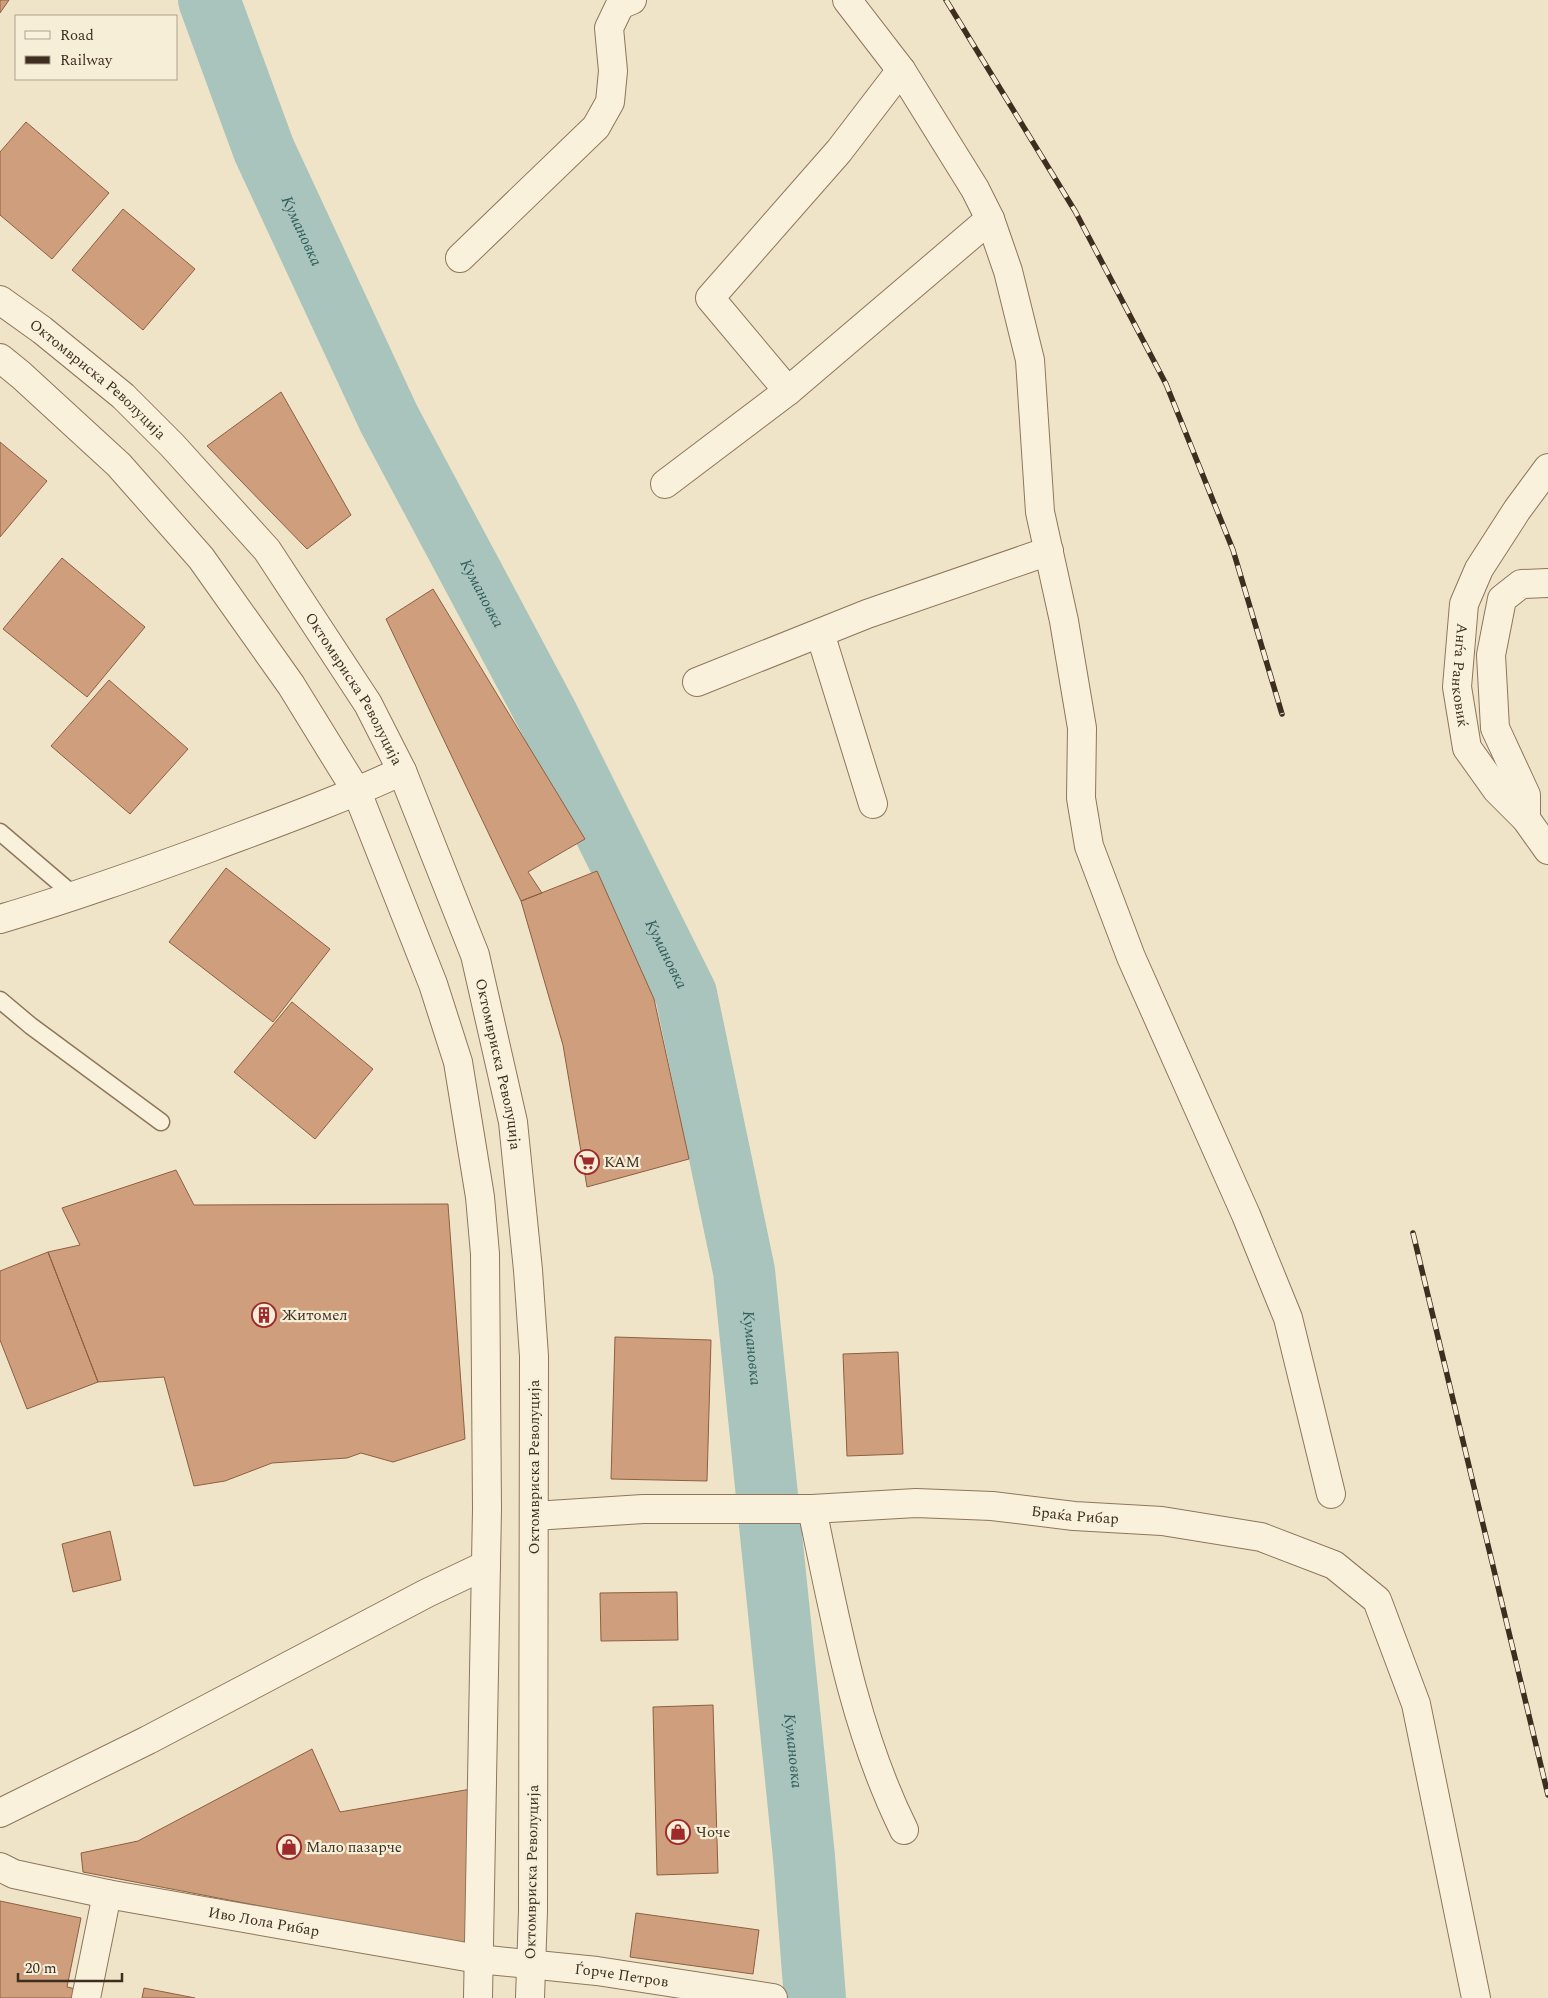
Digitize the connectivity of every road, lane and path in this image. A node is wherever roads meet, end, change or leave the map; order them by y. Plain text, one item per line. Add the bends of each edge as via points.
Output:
1 (632, 0) edge
2 (847, 0) edge
3 (901, 70) junction
4 (990, 219) junction
5 (460, 258) dead end
6 (0, 300) edge
7 (0, 358) edge
8 (788, 391) junction
9 (1548, 468) edge
10 (665, 484) dead end
11 (1049, 551) junction
12 (1548, 583) edge
13 (820, 633) junction
14 (697, 682) dead end
15 (402, 771) junction
16 (357, 792) junction
17 (873, 804) dead end
18 (1526, 819) junction
19 (0, 832) edge
20 (1548, 850) edge
21 (76, 897) junction
22 (0, 919) edge
23 (0, 1000) edge
24 (161, 1122) dead end
25 (1331, 1494) dead end
26 (812, 1509) junction
27 (534, 1516) junction
28 (486, 1565) junction
29 (0, 1813) edge
30 (904, 1830) dead end
31 (0, 1867) edge
32 (108, 1894) junction
33 (478, 1960) junction
34 (530, 1966) junction
35 (86, 1998) edge
36 (478, 1998) edge
37 (530, 1998) edge
38 (773, 1998) edge
39 (1476, 1998) edge

1 - 5 street via 620,6 609,28 613,71 610,102 596,127
2 - 3 street
3 - 4 street via 975,189
3 - 8 street via 839,151 710,298
4 - 8 street
4 - 11 street via 1008,271 1030,360 1040,512
6 - 15 street, Октомвриска Револуција via 123,396 267,550 368,704
7 - 16 street via 119,465 201,558 291,685
8 - 10 street
9 - 18 street, Анѓа Ранковиќ via 1479,569 1464,604 1457,687 1467,748 1497,790
11 - 13 street
11 - 25 street via 1082,728 1081,798 1090,846 1131,956 1288,1318
12 - 18 street via 1521,584 1502,599 1491,655 1495,728 1526,795
13 - 14 street
13 - 17 street
15 - 16 street
15 - 27 street, Октомвриска Револуција via 475,955 513,1122 534,1356
16 - 21 street
16 - 28 street via 433,984 458,1062 472,1139 485,1254
18 - 20 street, Анѓа Ранковиќ
19 - 21 lane
21 - 22 street
23 - 24 lane
26 - 27 street, Браќа Рибар via 643,1509
26 - 30 street via 846,1668 876,1768
26 - 39 street, Браќа Рибар via 916,1503 992,1506 1074,1516 1162,1521 1261,1537 1334,1565 1377,1600 1416,1704
27 - 34 street, Октомвриска Револуција
28 - 29 street
28 - 33 street
31 - 32 street, Иво Лола Рибар via 14,1874
32 - 33 street, Иво Лола Рибар
32 - 35 street
33 - 34 street, Иво Лола Рибар
33 - 36 street
34 - 37 street, Октомвриска Револуција
34 - 38 street, Ѓорче Петров via 597,1971

